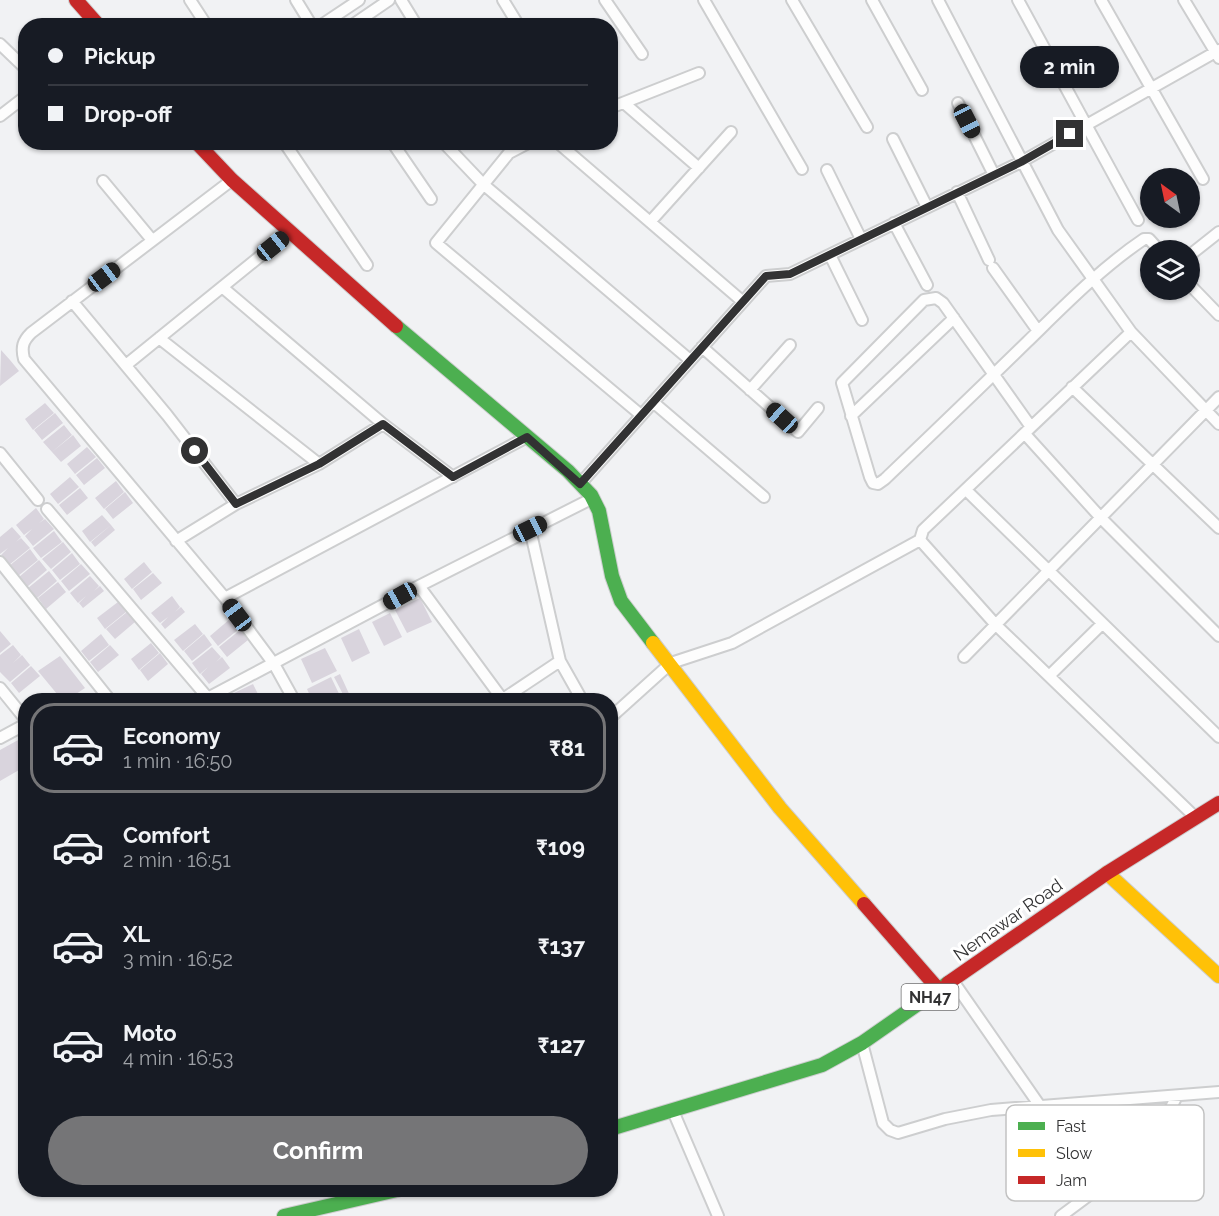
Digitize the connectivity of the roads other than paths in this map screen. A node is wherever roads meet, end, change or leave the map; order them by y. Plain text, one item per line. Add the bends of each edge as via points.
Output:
1 (76, 0) edge
2 (190, 0) edge
3 (296, 0) edge
4 (359, 0) edge
5 (389, 0) edge
6 (401, 0) edge
7 (503, 0) edge
8 (605, 0) edge
9 (704, 0) edge
10 (792, 0) edge
11 (872, 0) edge
12 (938, 0) edge
13 (1018, 0) edge
14 (1101, 0) edge
15 (1185, 0) edge
16 (92, 18) edge
17 (202, 18) edge
18 (307, 18) edge
19 (332, 18) edge
20 (363, 18) edge
21 (412, 18) edge
22 (514, 18) edge
23 (617, 18) edge
24 (618, 19) edge
25 (0, 44) edge
26 (642, 54) dead end
27 (1218, 54) edge
28 (18, 61) edge
29 (699, 73) dead end
30 (1151, 88) junction
31 (922, 90) dead end
32 (18, 102) edge
33 (624, 103) junction
34 (958, 103) dead end
35 (618, 105) edge
36 (0, 115) edge
37 (1087, 125) junction
38 (867, 127) dead end
39 (731, 132) dead end
40 (893, 139) dead end
41 (204, 150) edge
42 (289, 150) edge
43 (397, 150) edge
44 (451, 150) edge
45 (515, 150) edge
46 (566, 150) edge
47 (1021, 162) junction
48 (699, 168) junction
49 (802, 169) dead end
50 (827, 170) dead end
51 (994, 175) junction
52 (1203, 179) dead end
53 (232, 180) junction
54 (103, 181) dead end
55 (483, 184) junction
56 (957, 192) junction
57 (431, 199) dead end
58 (927, 207) junction
59 (1138, 220) dead end
60 (650, 222) junction
61 (894, 223) junction
62 (290, 232) junction
63 (1219, 232) edge
64 (861, 239) junction
65 (152, 240) junction
66 (1140, 242) edge
67 (1200, 247) edge
68 (830, 255) junction
69 (367, 266) dead end
70 (1092, 280) junction
71 (927, 285) dead end
72 (222, 287) junction
73 (1200, 295) edge
74 (72, 301) junction
75 (742, 301) junction
76 (1219, 315) edge
77 (954, 318) junction
78 (862, 320) dead end
79 (1038, 331) junction
80 (1131, 332) junction
81 (159, 338) junction
82 (790, 345) dead end
83 (702, 347) junction
84 (690, 360) junction
85 (126, 365) junction
86 (994, 374) junction
87 (1072, 387) junction
88 (750, 390) junction
89 (1219, 397) edge
90 (653, 402) junction
91 (818, 408) dead end
92 (1205, 409) junction
93 (641, 415) junction
94 (851, 416) junction
95 (383, 424) junction
96 (1219, 424) edge
97 (1028, 430) junction
98 (527, 437) junction
99 (0, 453) edge
100 (319, 464) junction
101 (1153, 465) junction
102 (453, 477) junction
103 (580, 484) junction
104 (966, 490) junction
105 (764, 497) dead end
106 (593, 498) junction
107 (38, 500) dead end
108 (236, 504) junction
109 (47, 508) dead end
110 (1101, 518) junction
111 (1219, 528) edge
112 (530, 529) junction
113 (920, 540) junction
114 (176, 541) junction
115 (0, 562) edge
116 (1048, 571) junction
117 (418, 586) junction
118 (225, 598) junction
119 (1102, 624) junction
120 (996, 625) junction
121 (1219, 636) edge
122 (964, 657) dead end
123 (560, 661) junction
124 (671, 663) junction
125 (274, 664) junction
126 (1049, 676) junction
127 (0, 688) edge
128 (104, 693) edge
129 (201, 693) edge
130 (218, 693) edge
131 (290, 693) edge
132 (498, 693) edge
133 (513, 693) edge
134 (578, 693) edge
135 (618, 711) edge
136 (18, 712) edge
137 (18, 727) edge
138 (1219, 737) edge
139 (0, 738) edge
140 (1219, 802) edge
141 (1195, 817) junction
142 (1107, 873) junction
143 (1219, 976) edge
144 (953, 981) junction
145 (939, 990) junction
146 (862, 1043) junction
147 (1219, 1092) edge
148 (1177, 1096) junction
149 (1039, 1105) edge
150 (1054, 1105) edge
151 (1172, 1105) edge
152 (1006, 1109) edge
153 (673, 1111) junction
154 (618, 1127) edge
155 (346, 1197) edge
156 (1081, 1201) edge
157 (284, 1216) edge
158 (718, 1216) edge
159 (1061, 1216) edge

1 - 16 main road
2 - 17 street
3 - 18 street
4 - 19 street
5 - 20 street
6 - 21 street
7 - 22 street
8 - 23 street
9 - 49 street
10 - 38 street
11 - 31 street
12 - 47 street
13 - 37 street
14 - 30 street
15 - 27 street
24 - 26 street
25 - 28 street
27 - 30 street
29 - 33 street
30 - 37 street
30 - 52 street
32 - 36 street
33 - 35 street
33 - 48 street
34 - 51 street
37 - 47 street
37 - 59 street
39 - 48 street
40 - 58 street
41 - 53 main road
42 - 69 street
43 - 57 street
44 - 55 street
45 - 55 street
46 - 60 street
47 - 51 street
47 - 70 street via 1058,230
48 - 60 street
50 - 64 street
51 - 56 street
53 - 62 main road
53 - 65 street
54 - 65 street
55 - 84 street
55 - 93 street via 436,243
56 - 58 street
56 - 79 street via 991,264
58 - 61 street
60 - 75 street
61 - 64 street
61 - 71 street
62 - 72 street
62 - 98 main road
63 - 67 street
64 - 68 street
65 - 74 street
66 - 70 street
68 - 75 street via 790,274 766,276
68 - 78 street
70 - 79 street
70 - 80 street
72 - 81 street
72 - 95 street
73 - 76 street
74 - 85 street
74 - 114 street via 24,340 24,359
75 - 83 street
77 - 86 street
77 - 94 street
77 - 94 street via 936,298 924,300 842,382
79 - 86 street
80 - 87 street
80 - 92 street
81 - 85 street
81 - 100 street
82 - 88 street
83 - 84 street
83 - 88 street
84 - 90 street
85 - 108 street
86 - 94 street via 878,484 870,477
86 - 97 street
87 - 97 street
87 - 101 street
88 - 91 street via 798,432
89 - 92 street
90 - 93 street
90 - 105 street
92 - 96 street
92 - 101 street
93 - 103 street
95 - 100 street
95 - 102 street
97 - 104 street
97 - 110 street
98 - 102 street
98 - 103 main road
99 - 107 street
100 - 108 street
101 - 110 street
101 - 111 street
102 - 118 street
103 - 106 main road
104 - 113 street via 923,530
104 - 116 street
106 - 112 street
106 - 124 main road via 601,517 613,586
108 - 114 street
109 - 129 street
110 - 116 street
110 - 121 street
112 - 117 street
112 - 123 street
113 - 120 street
113 - 124 street via 732,643
114 - 118 street
115 - 128 street
116 - 119 street
116 - 120 street
117 - 125 street
117 - 132 street
118 - 125 street
119 - 126 street
119 - 138 street
120 - 122 street
120 - 126 street
123 - 133 street
123 - 134 street
124 - 135 street
124 - 145 main road via 780,808
125 - 130 street
125 - 131 street
126 - 141 street
127 - 136 street
137 - 139 street
140 - 141 main road, Nemawar Road / NH47
141 - 142 main road, Nemawar Road / NH47
142 - 143 main road
142 - 144 main road, Nemawar Road / NH47
144 - 145 main road, Nemawar Road / NH47
144 - 149 street
145 - 146 main road, Nemawar Road / NH47
146 - 152 street via 883,1123 890,1130 898,1133 945,1119
146 - 153 main road, Nemawar Road / NH47 via 822,1065
147 - 148 street
148 - 150 street
148 - 151 street
153 - 154 main road, Nemawar Road / NH47
153 - 158 street
155 - 157 main road
156 - 159 street

